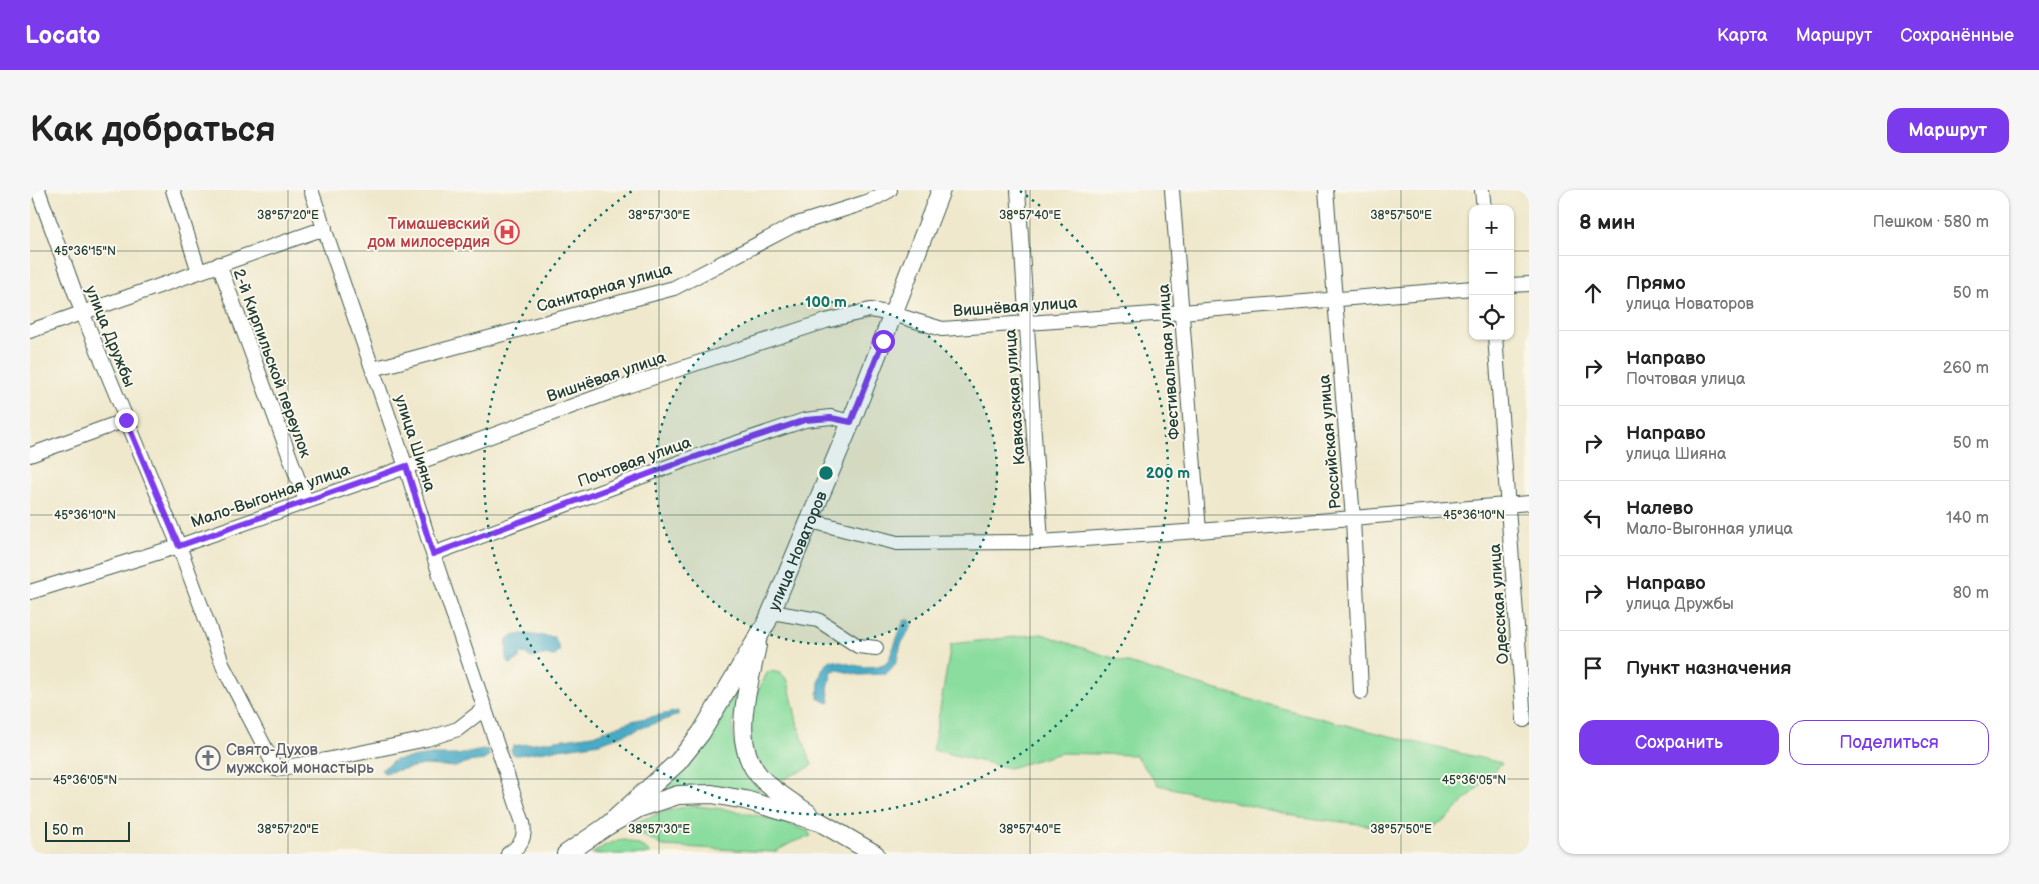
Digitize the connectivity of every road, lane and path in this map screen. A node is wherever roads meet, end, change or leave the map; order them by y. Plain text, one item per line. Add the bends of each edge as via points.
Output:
1 (38, 190) edge
2 (173, 190) edge
3 (311, 190) edge
4 (890, 190) edge
5 (941, 190) edge
6 (1018, 190) edge
7 (1172, 190) edge
8 (1326, 190) edge
9 (1482, 190) edge
10 (1484, 205) edge
11 (325, 228) junction
12 (219, 264) junction
13 (199, 272) junction
14 (1529, 284) edge
15 (1514, 285) edge
16 (1469, 288) edge
17 (1335, 299) junction
18 (82, 312) junction
19 (1182, 312) junction
20 (893, 314) junction
21 (1026, 324) junction
22 (30, 331) edge
23 (1495, 340) edge
24 (373, 369) junction
25 (126, 420) junction
26 (851, 422) junction
27 (30, 455) edge
28 (406, 466) junction
29 (306, 501) junction
30 (1529, 503) edge
31 (1508, 505) junction
32 (1353, 518) junction
33 (811, 520) junction
34 (1199, 531) junction
35 (1041, 542) junction
36 (179, 546) junction
37 (433, 554) junction
38 (30, 592) edge
39 (772, 612) junction
40 (760, 633) junction
41 (876, 648) dead end
42 (1361, 692) dead end
43 (485, 708) junction
44 (1524, 720) dead end
45 (820, 822) junction
46 (607, 826) junction
47 (508, 854) edge
48 (566, 854) edge
49 (874, 854) edge

1 - 18 street, улица Дружбы
2 - 13 street
3 - 11 street, улица Шияна
4 - 24 street, Санитарная улица via 870,201 794,225 674,288
5 - 20 main road, улица Новаторов
6 - 21 street, Кавказская улица
7 - 19 street, Фестивальная улица
8 - 17 street, Российская улица
9 - 10 street
11 - 12 street
11 - 24 street, улица Шияна
12 - 13 street
12 - 29 street, 2-й Кирпильской переулок
13 - 18 street
14 - 15 street
16 - 17 street, Вишнёвая улица
17 - 19 street, Вишнёвая улица
17 - 32 street, Российская улица
18 - 22 street
18 - 25 street, улица Дружбы
19 - 21 street, Вишнёвая улица
19 - 34 street, Фестивальная улица
20 - 21 street, Вишнёвая улица via 942,329
20 - 26 main road, улица Новаторов
20 - 28 street, Вишнёвая улица via 870,310 826,321 627,386
21 - 35 street, Кавказская улица
23 - 31 street, Одесская улица
24 - 28 street, улица Шияна
25 - 27 street
25 - 36 street, улица Дружбы
26 - 33 main road, улица Новаторов
26 - 37 street, Почтовая улица via 831,418 805,420 686,460
28 - 29 street, Мало-Выгонная улица
28 - 37 street, улица Шияна
29 - 36 street, Мало-Выгонная улица
30 - 31 street
31 - 32 street
31 - 44 street, Одесская улица
32 - 34 street
32 - 42 street, Российская улица
33 - 35 street via 897,543
33 - 39 main road, улица Новаторов
34 - 35 street
36 - 38 street, Мало-Выгонная улица
36 - 43 street, улица Дружбы via 224,668 276,769 427,739 458,729
37 - 43 street, улица Шияна
39 - 40 main road, улица Новаторов
39 - 41 street via 818,620 858,646
40 - 45 main road via 742,724 743,740 752,764 763,780
40 - 46 main road, улица Новаторов via 701,733 678,762
43 - 47 street, улица Шияна via 523,823 520,845
45 - 46 main road via 760,803 712,794 678,795 657,801
45 - 49 main road
46 - 48 main road

